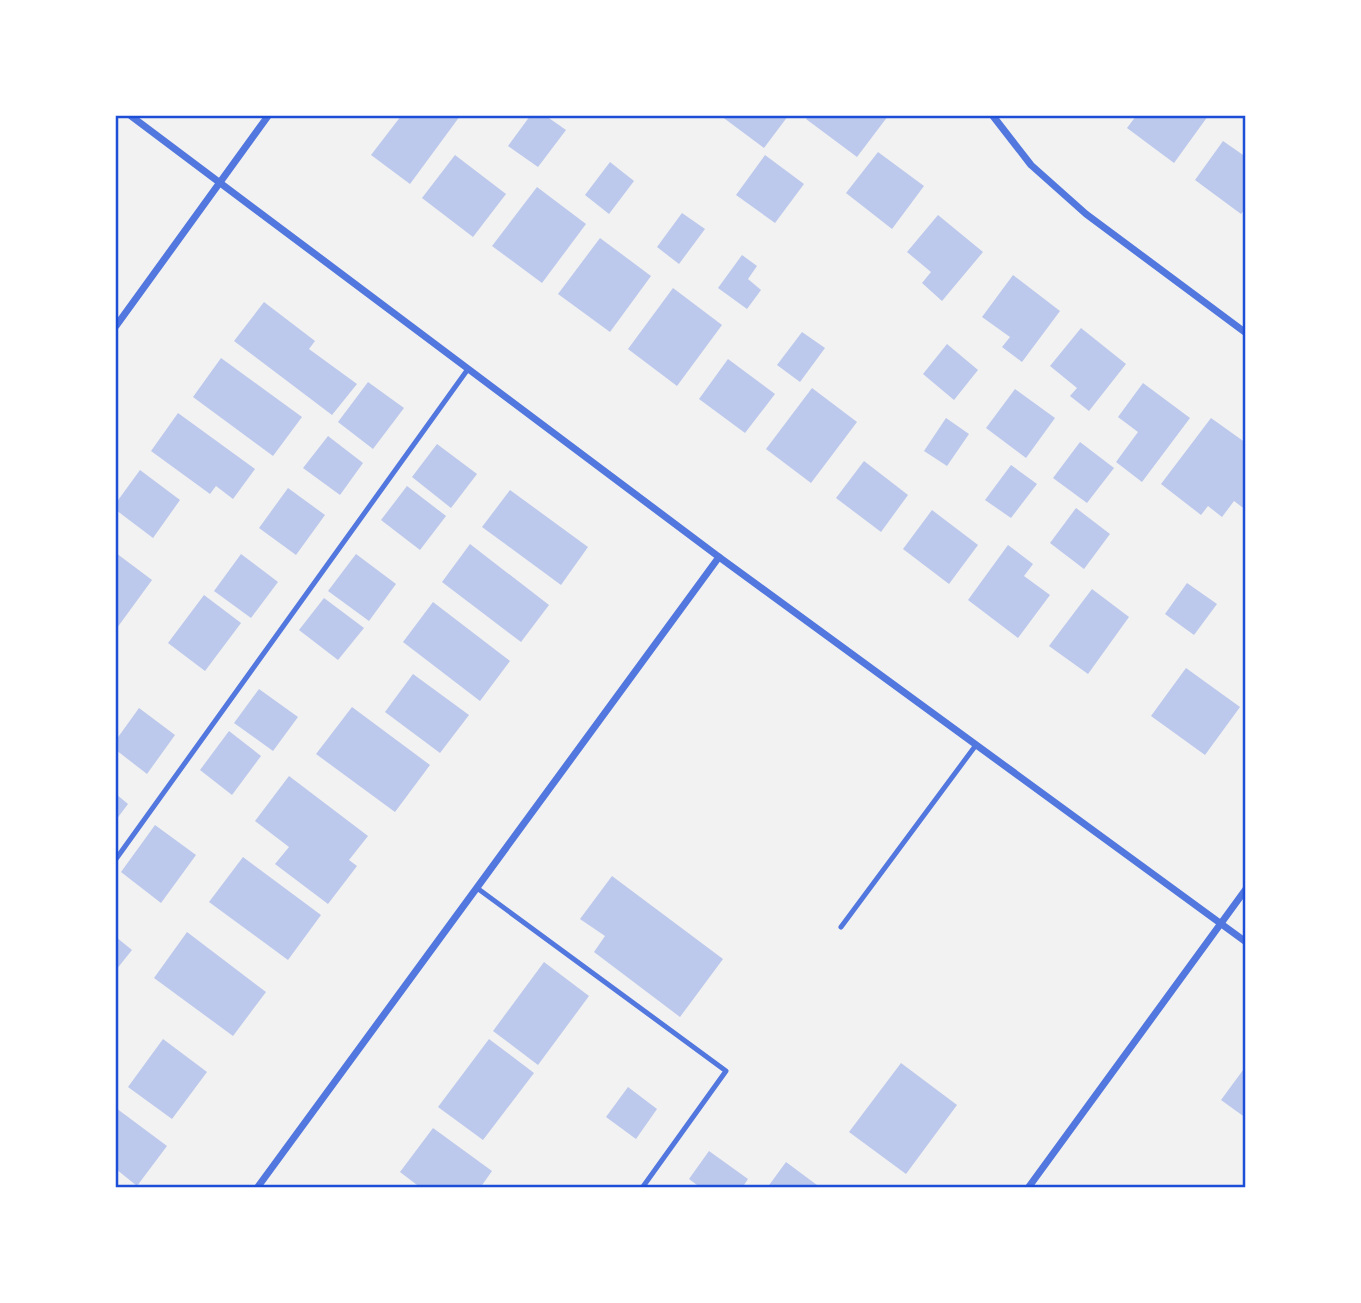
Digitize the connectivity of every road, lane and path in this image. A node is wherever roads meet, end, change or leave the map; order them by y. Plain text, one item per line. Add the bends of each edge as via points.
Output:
1 (131, 116) edge
2 (268, 116) edge
3 (993, 116) edge
4 (219, 182) junction
5 (116, 326) edge
6 (1245, 333) edge
7 (468, 369) junction
8 (719, 557) junction
9 (976, 745) junction
10 (116, 859) edge
11 (477, 888) junction
12 (1245, 889) edge
13 (1220, 924) junction
14 (841, 927) dead end
15 (1245, 943) edge
16 (257, 1188) edge
17 (642, 1188) edge
18 (1028, 1188) edge

1 - 4 street
2 - 4 street
3 - 6 street via 1031,165 1086,214
4 - 5 street
4 - 7 street
7 - 8 street
7 - 10 lane
8 - 9 street
8 - 11 street
9 - 13 street
9 - 14 lane
11 - 16 street
11 - 17 lane via 726,1071
12 - 13 street
13 - 15 street
13 - 18 street

